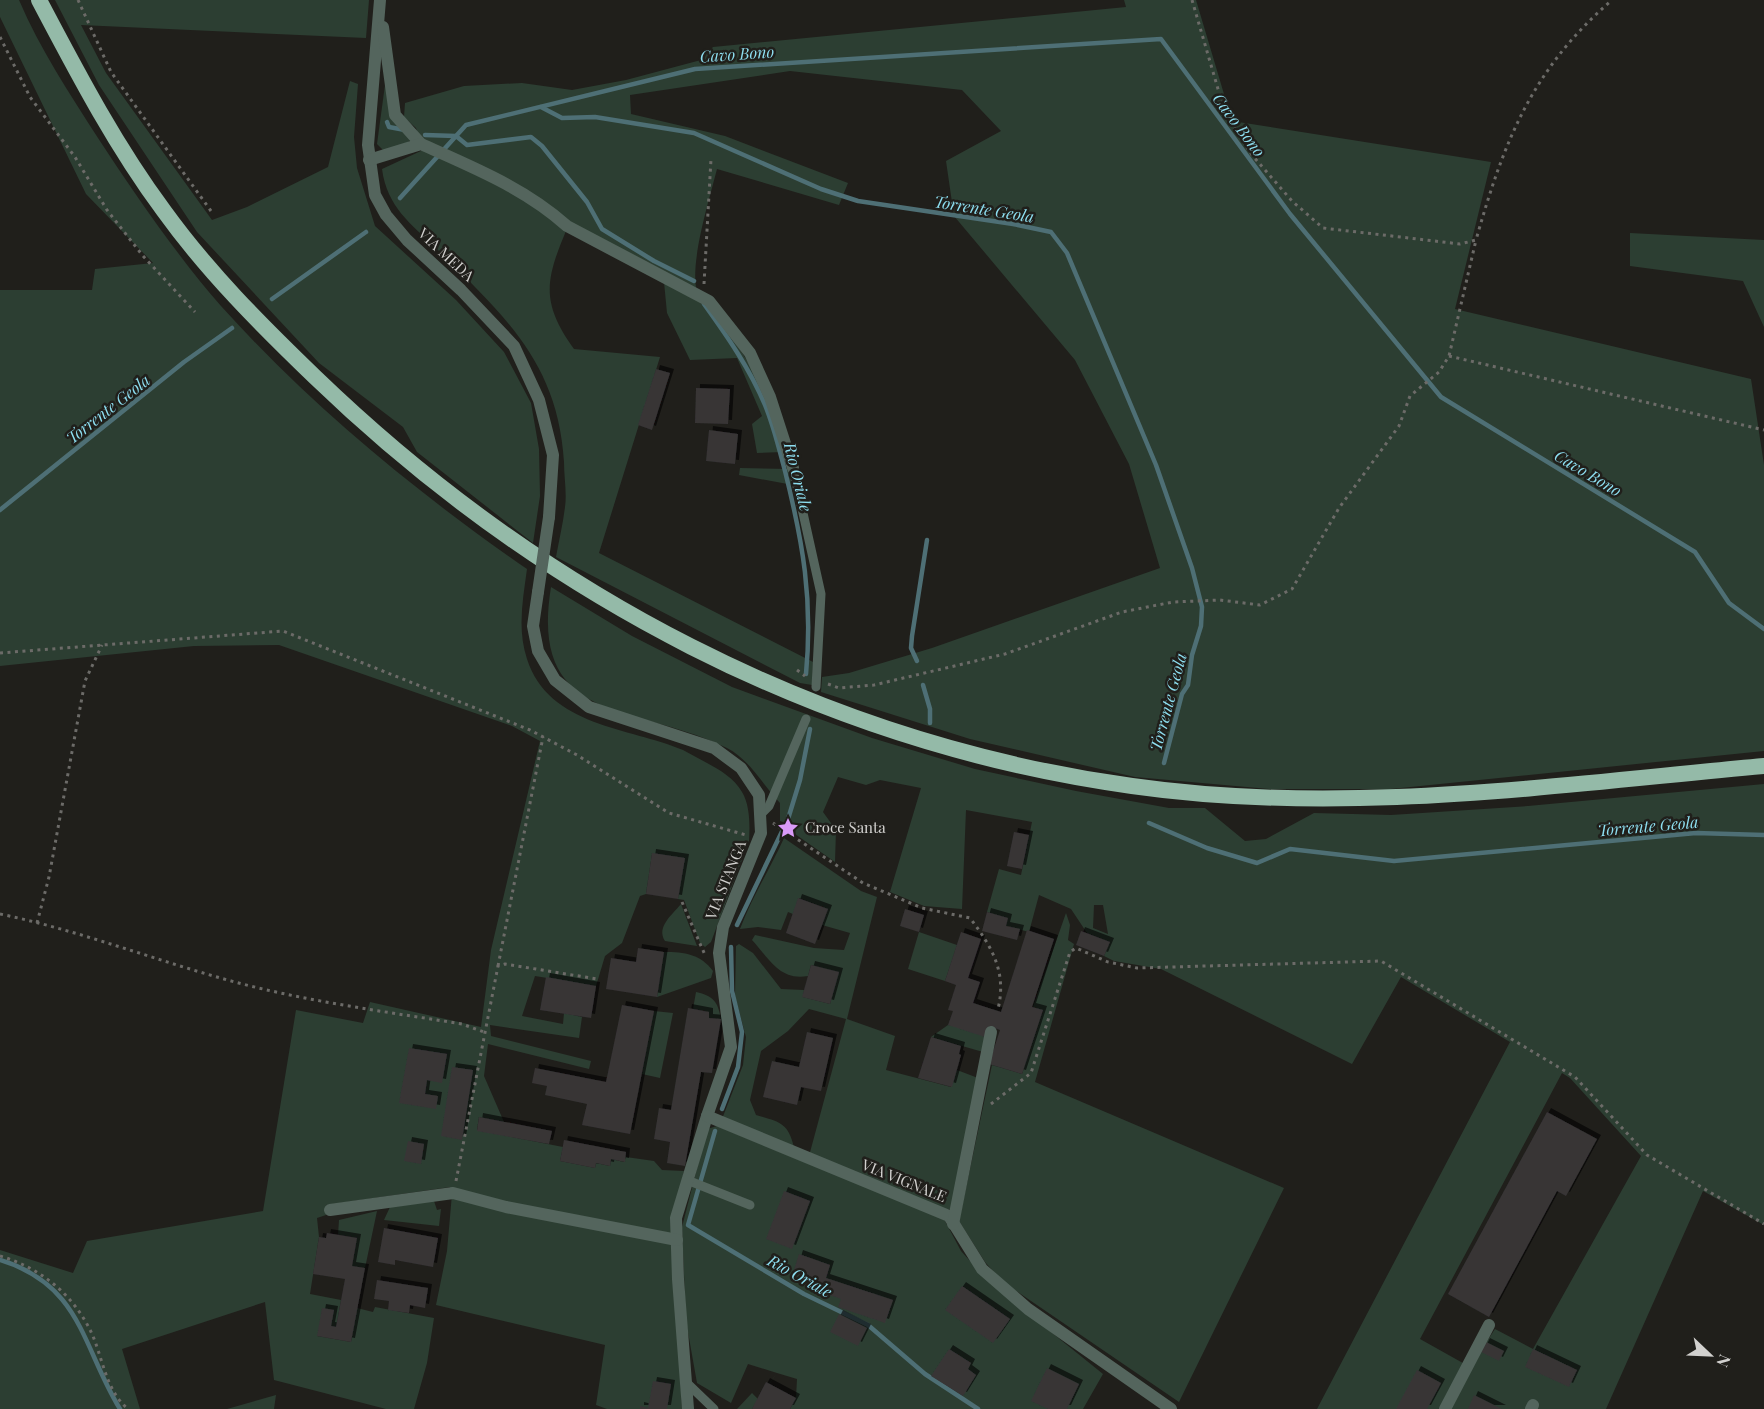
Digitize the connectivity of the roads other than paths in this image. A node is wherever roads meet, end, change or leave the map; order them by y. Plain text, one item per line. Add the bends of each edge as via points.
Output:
1 (39, 0) edge
2 (380, 5) edge
3 (427, 147) junction
4 (369, 160) junction
5 (793, 468) joint
6 (538, 592) joint
7 (816, 684) road end
8 (806, 719) dead end
9 (1764, 766) edge
10 (760, 815) junction
11 (991, 1032) dead end
12 (707, 1116) junction
13 (695, 1182) junction
14 (750, 1205) dead end
15 (330, 1210) dead end
16 (953, 1224) junction
17 (677, 1240) junction
18 (1488, 1325) dead end
19 (688, 1384) junction
20 (688, 1409) edge
21 (714, 1409) edge
22 (1171, 1409) edge
23 (1445, 1409) edge

1 - 9 highway via 90,96 164,212 247,311 360,421 499,533 593,594 699,653 873,726 972,756 1133,786 1263,797 1389,799
2 - 3 street via 395,115
2 - 4 street, VIA MEDA
3 - 4 street
3 - 5 street via 511,186 567,226 709,301 750,352 770,397
4 - 6 street, VIA MEDA, bridge via 375,195 386,215 514,345 539,400 553,455
5 - 7 lane via 821,594
6 - 10 street, VIA STANGA via 533,626 538,651 555,680 589,707 714,748 741,768 759,795
8 - 10 lane via 769,806
10 - 12 street, VIA STANGA via 759,838 723,927 719,974 731,1047
11 - 16 street
12 - 13 street, VIA STANGA
12 - 16 street, VIA VIGNALE via 949,1216
13 - 14 lane
13 - 17 street, VIA STANGA via 676,1218
15 - 17 street via 453,1193
16 - 22 street, VIA VIGNALE via 982,1269 1028,1309
17 - 19 street, VIA STANGA
18 - 23 street
19 - 20 street, VIA STANGA
19 - 21 lane

